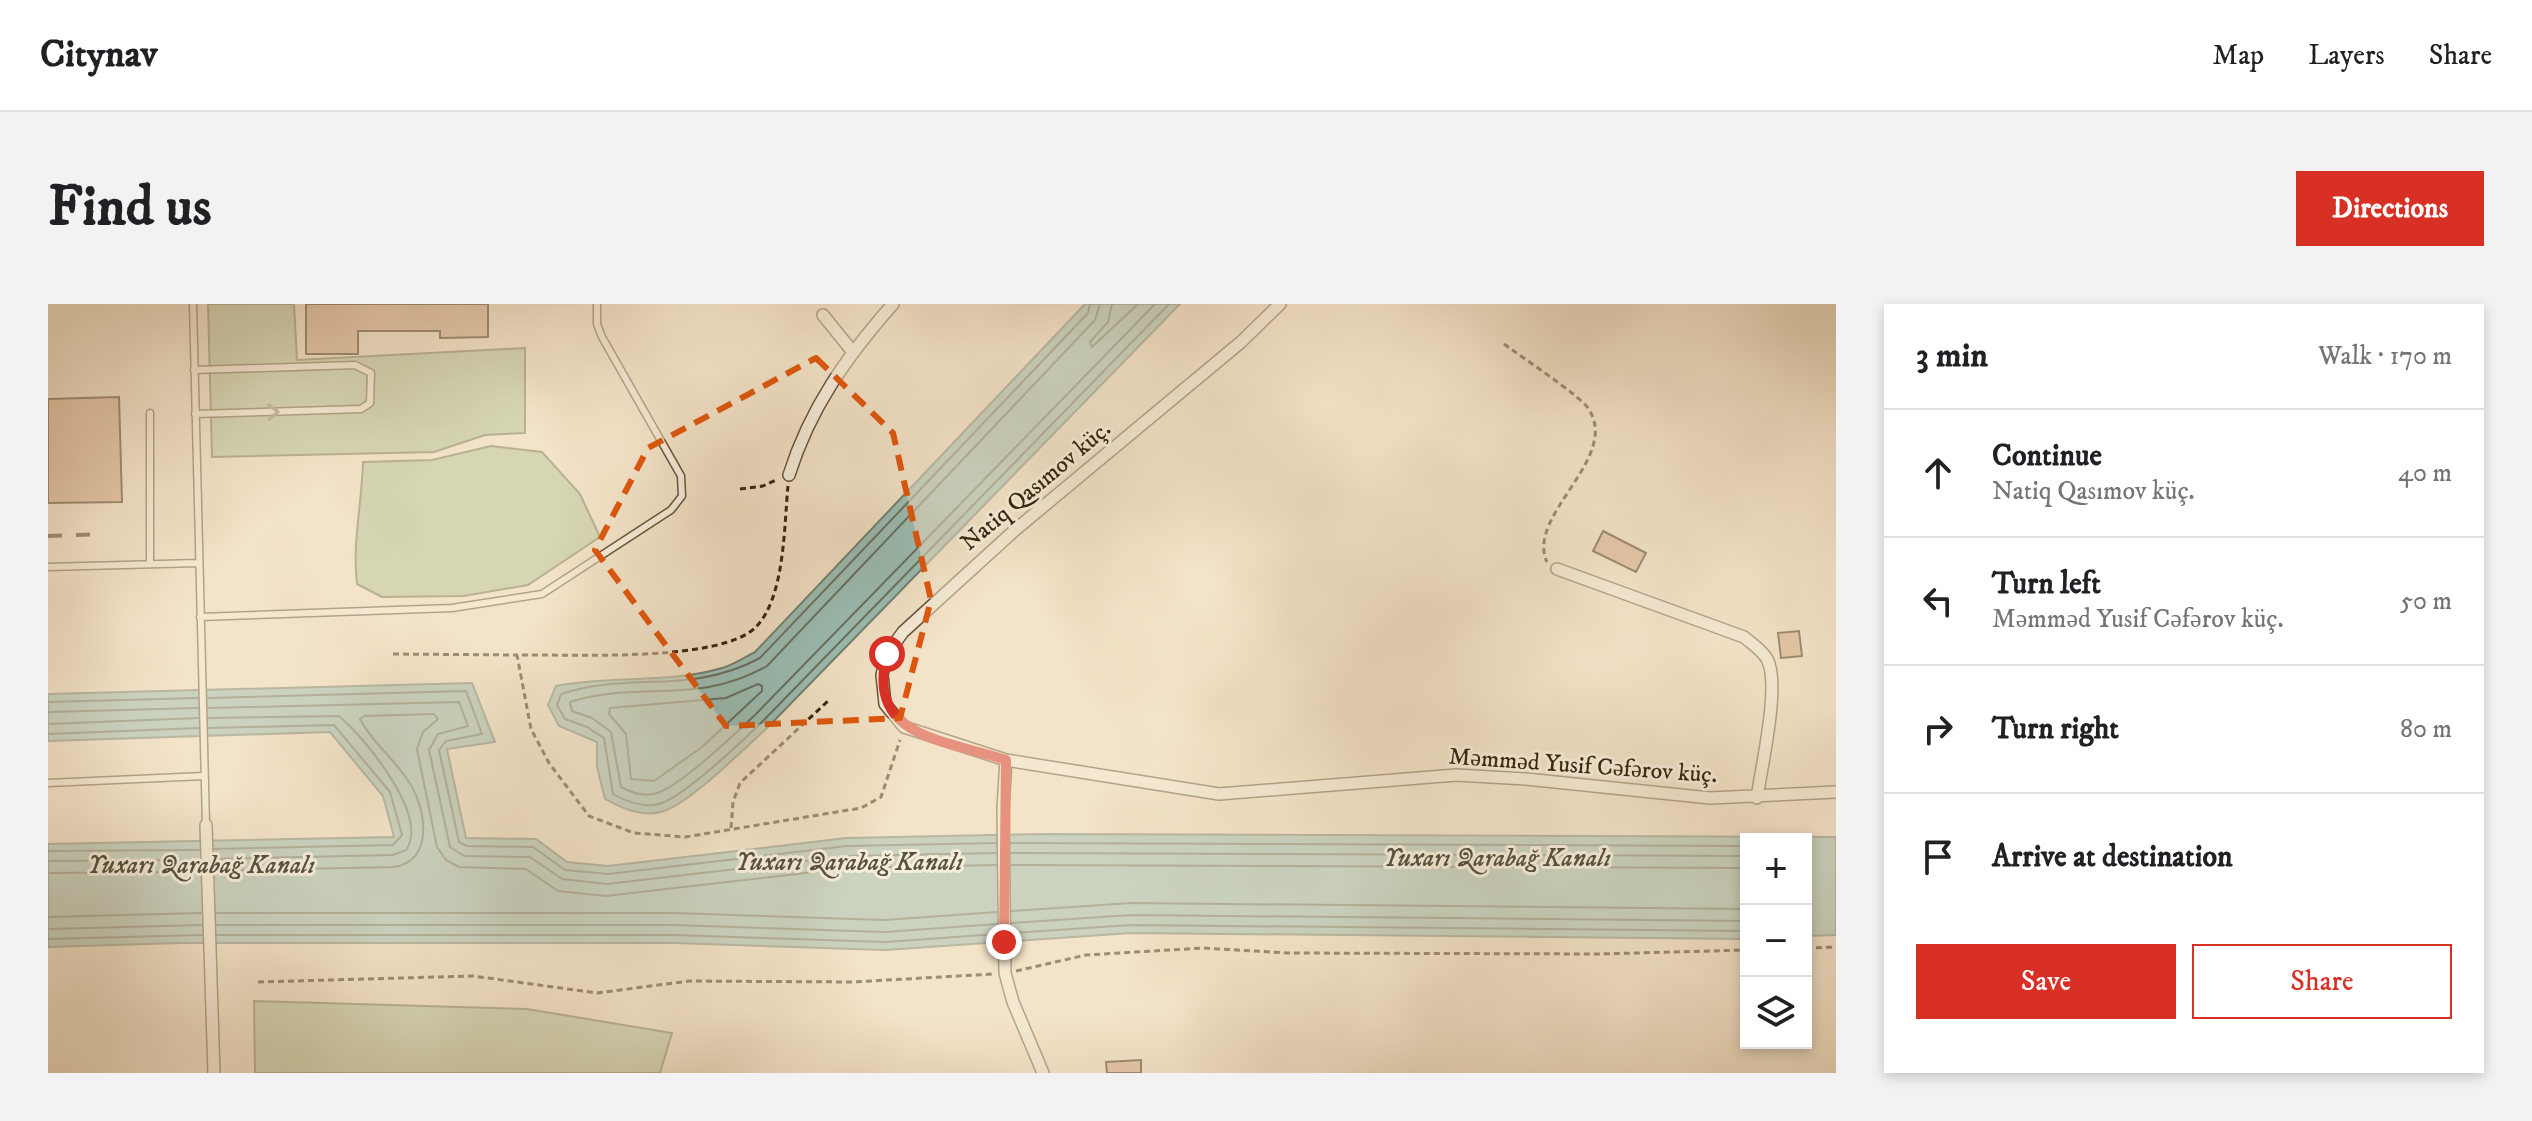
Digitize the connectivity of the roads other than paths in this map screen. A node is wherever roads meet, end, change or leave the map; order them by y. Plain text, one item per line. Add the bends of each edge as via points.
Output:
1 (193, 304) edge
2 (597, 304) edge
3 (893, 304) edge
4 (1280, 304) edge
5 (823, 315) dead end
6 (852, 351) junction
7 (194, 370) junction
8 (150, 413) dead end
9 (195, 414) junction
10 (789, 475) road end
11 (198, 563) junction
12 (150, 564) junction
13 (48, 567) edge
14 (1557, 569) road end
15 (200, 617) junction
16 (904, 727) joint
17 (1006, 760) junction
18 (204, 776) junction
19 (48, 783) edge
20 (1836, 792) edge
21 (1757, 798) junction
22 (206, 825) joint
23 (214, 1073) edge
24 (1043, 1073) edge

1 - 7 lane
2 - 15 lane via 602,337 681,476 682,496 671,510 542,594 452,608
3 - 6 street
4 - 16 street, Natiq Qasımov küç. via 903,632 887,654 882,675 885,704
5 - 6 street
6 - 10 street via 800,438
7 - 9 lane
9 -> 7 lane via 361,409 370,403 372,389 371,373 355,365
8 - 12 lane
9 - 11 lane
11 - 12 lane
11 - 15 lane
12 - 13 lane
14 - 21 street via 1744,637 1761,651 1769,661 1772,685
15 - 18 lane
16 - 17 street, Məmməd Yusif Cəfərov küç.
17 - 21 street, Məmməd Yusif Cəfərov küç. via 1219,794 1480,775
17 - 24 street via 1004,942 1009,991
18 - 19 lane
18 - 22 lane
20 - 21 street, Məmməd Yusif Cəfərov küç.
22 - 23 street

